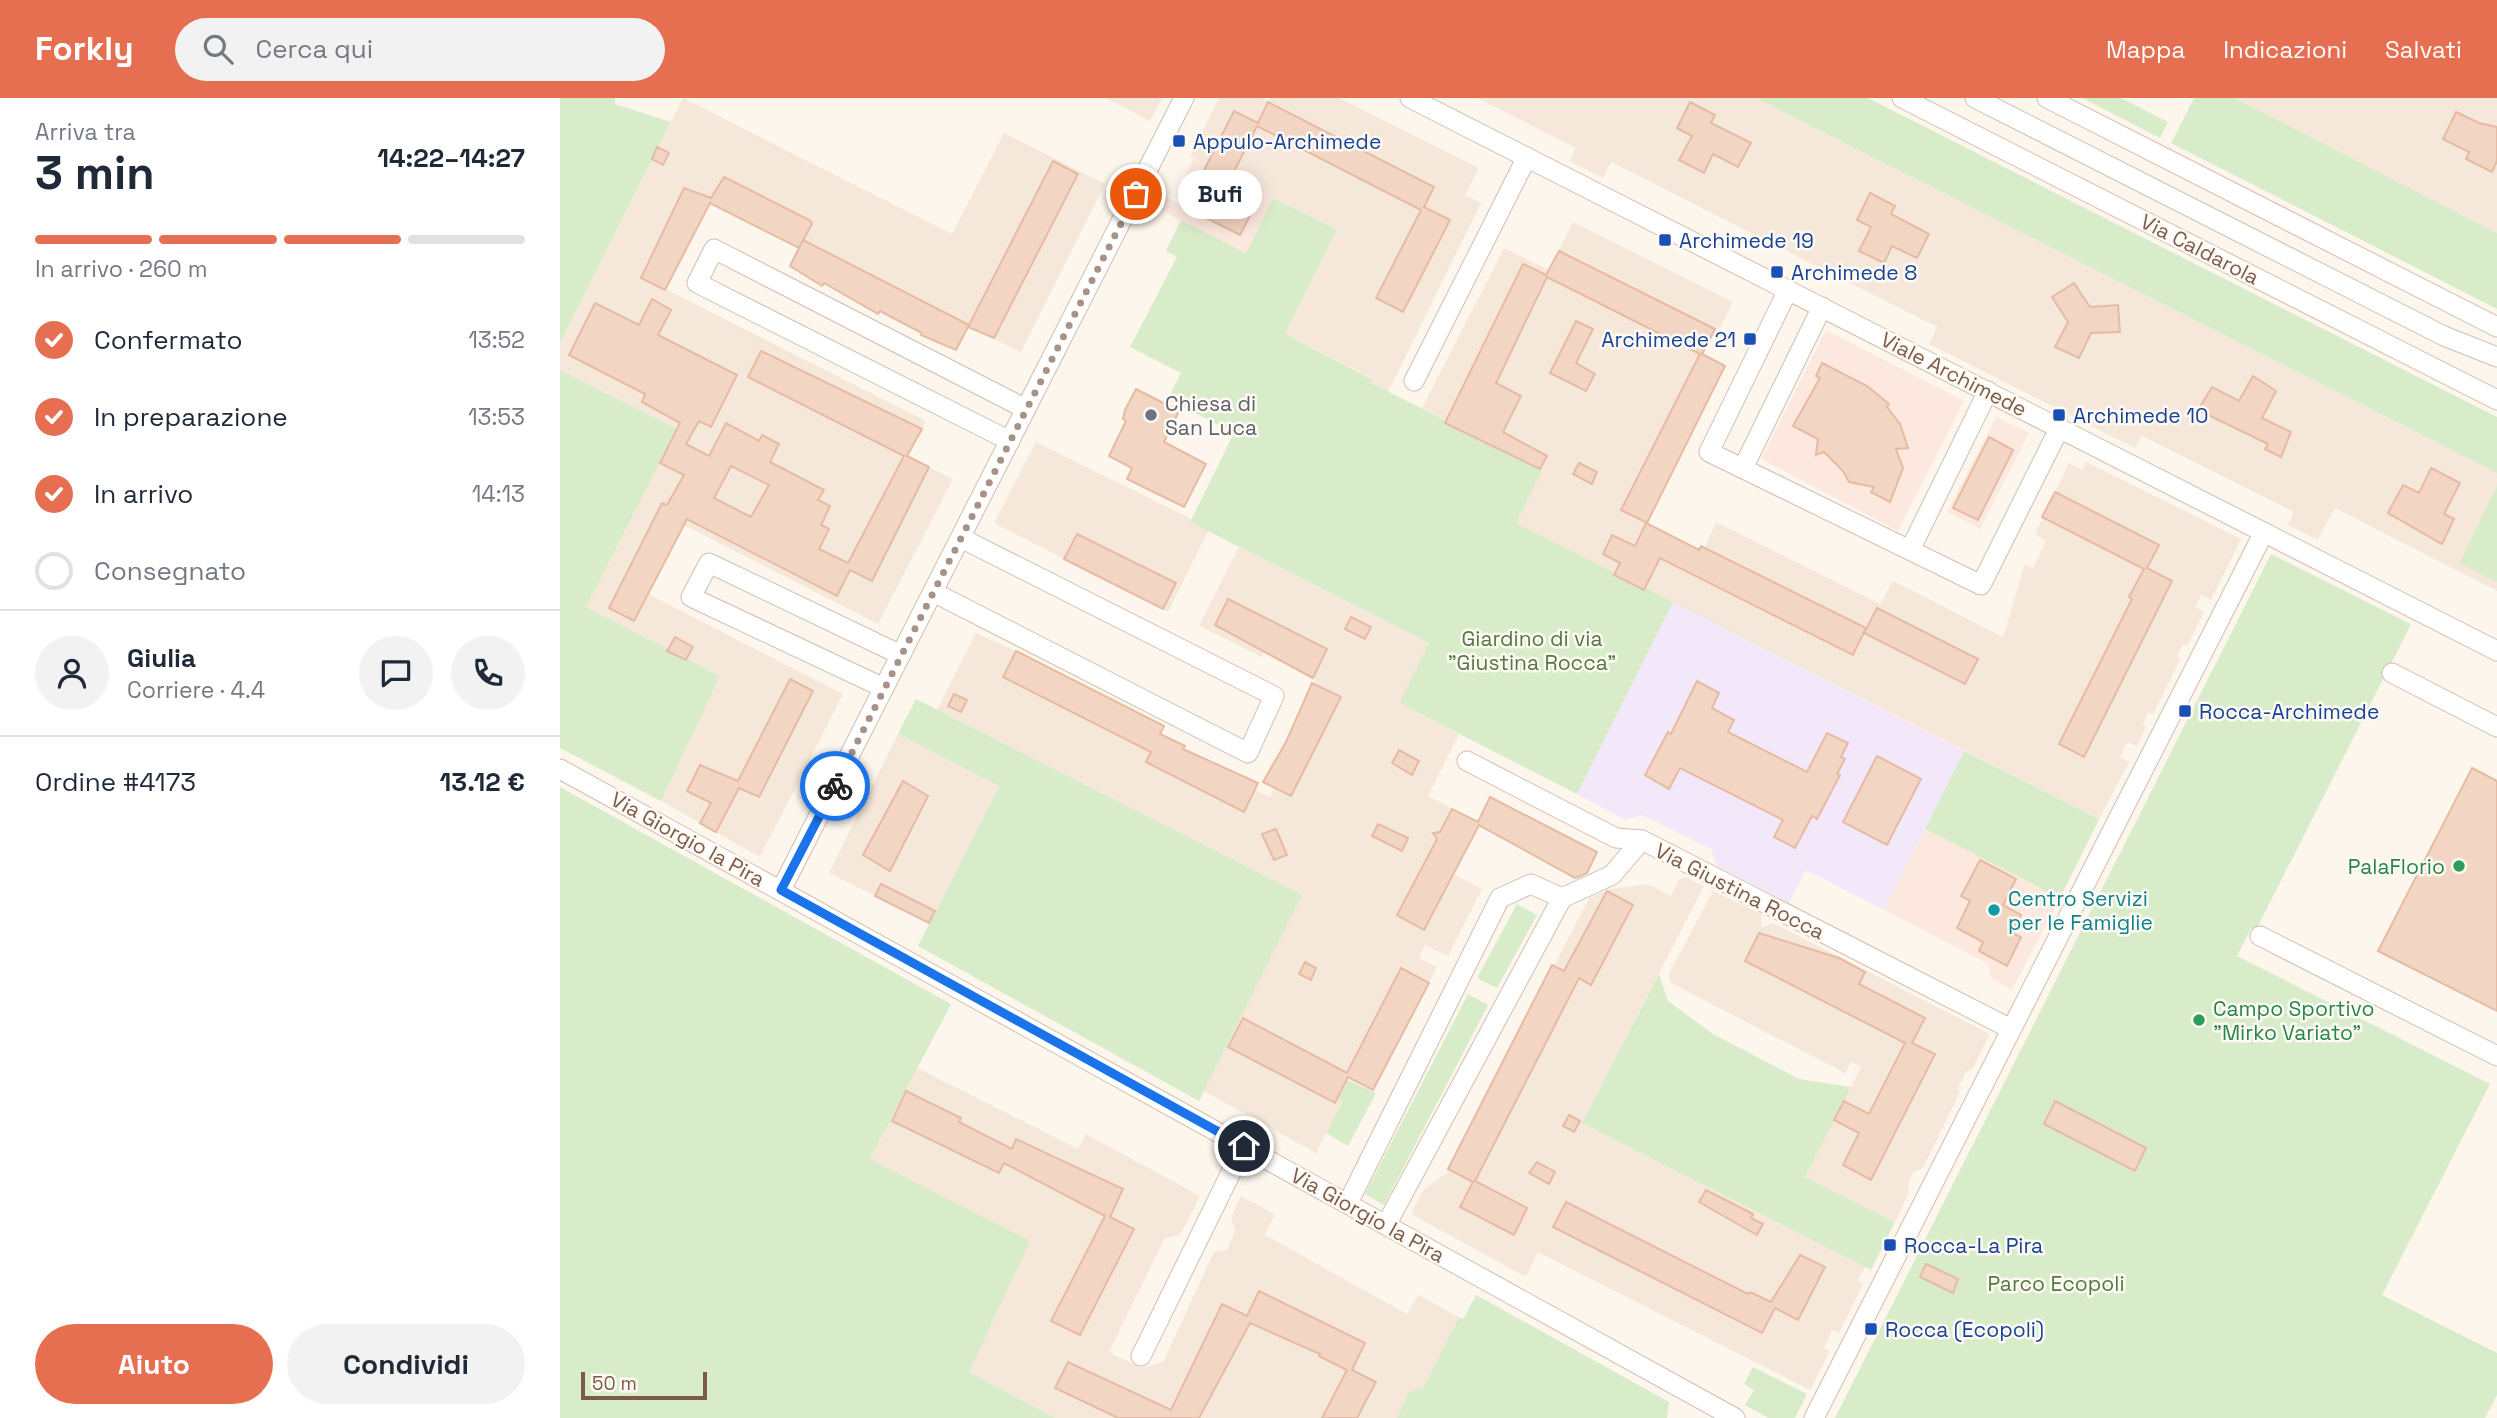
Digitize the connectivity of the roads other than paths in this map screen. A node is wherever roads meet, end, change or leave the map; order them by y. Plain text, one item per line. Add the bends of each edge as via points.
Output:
1 (1184, 98) edge
2 (1410, 98) edge
3 (1902, 98) edge
4 (1975, 98) edge
5 (2048, 98) edge
6 (1527, 157) junction
7 (1788, 290) junction
8 (1822, 307) junction
9 (2497, 327) edge
10 (2444, 336) junction
11 (2497, 357) edge
12 (2497, 371) edge
13 (1415, 381) dead end
14 (1988, 391) junction
15 (2497, 400) edge
16 (1026, 409) junction
17 (2060, 428) junction
18 (1010, 441) junction
19 (1743, 468) junction
20 (2264, 532) junction
21 (961, 538) junction
22 (1910, 550) junction
23 (933, 592) junction
24 (2497, 650) edge
25 (901, 655) junction
26 (2392, 673) dead end
27 (884, 688) junction
28 (2497, 727) edge
29 (1467, 761) dead end
30 (560, 769) edge
31 (1642, 840) junction
32 (781, 890) junction
33 (1562, 898) junction
34 (2260, 936) dead end
35 (2011, 1029) junction
36 (2497, 1056) edge
37 (1244, 1146) junction
38 (1348, 1203) junction
39 (1387, 1225) junction
40 (1141, 1356) dead end
41 (1735, 1418) edge
42 (1814, 1418) edge

1 - 16 street
2 - 6 street, Viale Archimede
3 - 15 street, Via Caldarola
4 - 10 street, Via Caldarola
5 - 9 street
6 - 7 street, Viale Archimede
6 - 13 street
7 - 8 street, Viale Archimede
7 - 19 street via 1709,452
8 - 14 street, Viale Archimede
8 - 19 street
10 - 11 street, Via Caldarola
10 - 12 street, Via Caldarola
14 - 17 street, Viale Archimede
14 - 22 street
16 - 18 street
16 - 18 street via 714,249 697,283
17 - 20 street, Viale Archimede
17 - 22 street via 1981,585
18 - 21 street
19 - 22 street
20 - 24 street, Viale Archimede
20 - 35 street
21 - 23 street
21 - 23 street via 1274,696 1248,753
23 - 25 street
25 - 27 street
25 - 27 street via 709,563 691,597
26 - 28 street
27 - 32 street
29 - 31 street, Via Giustina Rocca via 1616,838
30 - 32 street, Via Giorgio la Pira
31 - 33 street via 1612,875
31 - 35 street, Via Giustina Rocca
32 - 37 street, Via Giorgio la Pira
33 - 38 street via 1531,884 1500,898
33 - 39 street
34 - 36 street
35 - 42 street
37 - 38 street, Via Giorgio la Pira
37 - 40 street
38 - 39 street, Via Giorgio la Pira
39 - 41 street, Via Giorgio la Pira

